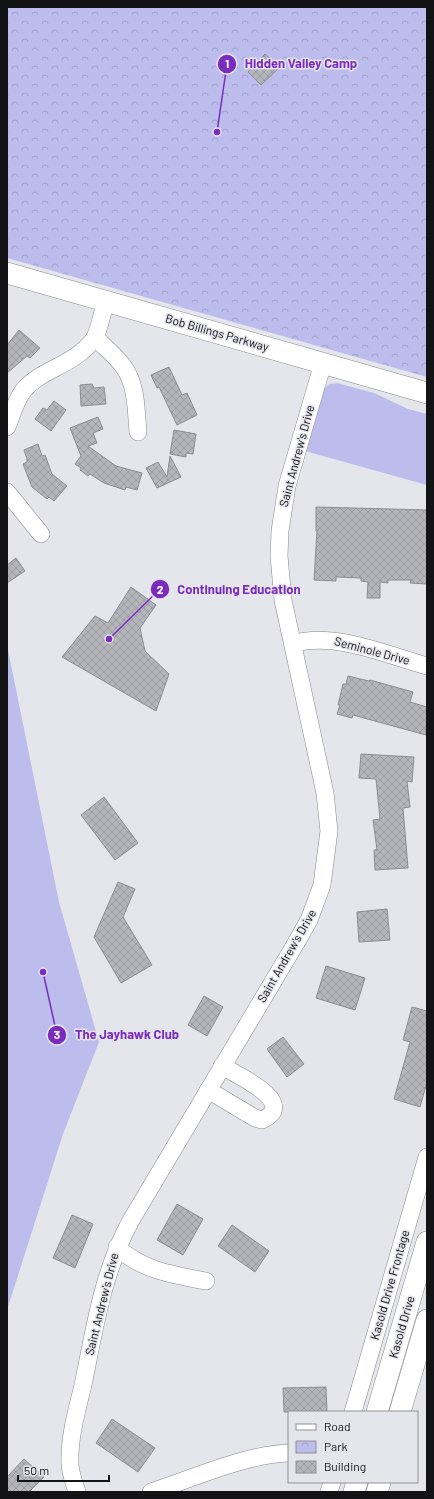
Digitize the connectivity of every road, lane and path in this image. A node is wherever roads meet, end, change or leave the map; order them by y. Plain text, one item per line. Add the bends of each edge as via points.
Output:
1 (7, 273) edge
2 (106, 301) junction
3 (95, 337) junction
4 (323, 363) junction
5 (427, 393) edge
6 (7, 427) edge
7 (138, 432) dead end
8 (7, 492) edge
9 (41, 534) dead end
10 (293, 644) junction
11 (427, 666) edge
12 (222, 1066) junction
13 (208, 1090) junction
14 (427, 1157) edge
15 (427, 1242) edge
16 (117, 1247) junction
17 (206, 1281) dead end
18 (427, 1320) edge
19 (352, 1411) edge
20 (377, 1411) edge
21 (400, 1411) edge
22 (288, 1454) edge
23 (77, 1492) edge
24 (151, 1492) edge

1 - 2 main road, Bob Billings Parkway
2 - 3 street
2 - 4 main road, Bob Billings Parkway
3 - 6 street via 88,347 69,362 40,376 24,390
3 - 7 street via 124,366 129,377
4 - 5 main road, Bob Billings Parkway
4 - 10 street, Saint Andrew's Drive via 288,486 280,531 280,579
8 - 9 street
10 - 11 street, Seminole Drive via 302,641 330,640
10 - 12 street, Saint Andrew's Drive via 325,793 329,831 326,868 309,920
12 - 13 street, Saint Andrew's Drive
12 - 13 street via 266,1092 274,1103 271,1113 262,1120 255,1118
13 - 16 street, Saint Andrew's Drive
14 - 19 street, Kasold Drive Frontage
15 - 20 main road, Kasold Drive
16 - 17 street via 142,1265
16 - 23 street, Saint Andrew's Drive via 100,1304 71,1438 70,1463
18 - 21 main road, Kasold Drive
22 - 24 street via 262,1456

